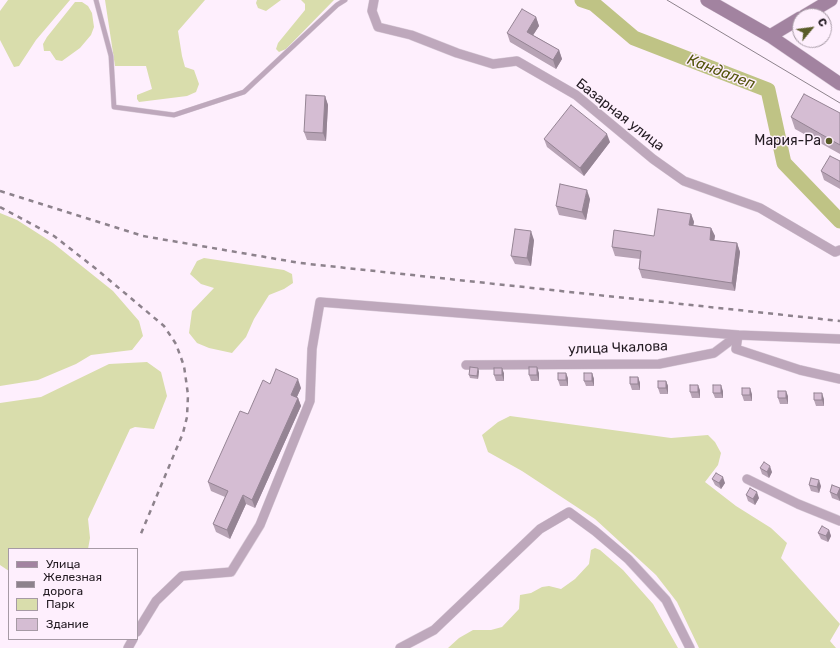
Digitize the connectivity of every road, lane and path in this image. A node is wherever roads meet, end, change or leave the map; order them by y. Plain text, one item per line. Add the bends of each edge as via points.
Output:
1 (96, 0) edge
2 (345, 0) edge
3 (374, 0) edge
4 (707, 0) edge
5 (831, 0) edge
6 (818, 8) edge
7 (792, 23) edge
8 (770, 36) junction
9 (840, 84) edge
10 (840, 250) edge
11 (738, 335) junction
12 (840, 339) edge
13 (466, 365) dead end
14 (840, 379) edge
15 (748, 479) dead end
16 (840, 521) edge
17 (138, 630) edge
18 (400, 648) edge
19 (690, 648) edge

1 - 2 lane via 111,56 114,107 174,115 244,92
3 - 10 street, Базарная улица via 372,11 378,28 411,35 493,64 517,61 576,95 653,160 684,181 760,208 835,252
4 - 8 main road
5 - 6 main road
7 - 8 main road
8 - 9 main road
11 - 12 street
11 - 13 street, улица Чкалова via 714,353 659,364
11 - 14 street via 736,349 800,370
11 - 17 street via 320,302 312,349 310,401 260,525 231,572 182,576 156,601
15 - 16 street
18 - 19 street via 434,630 540,529 569,512 628,559 666,600

